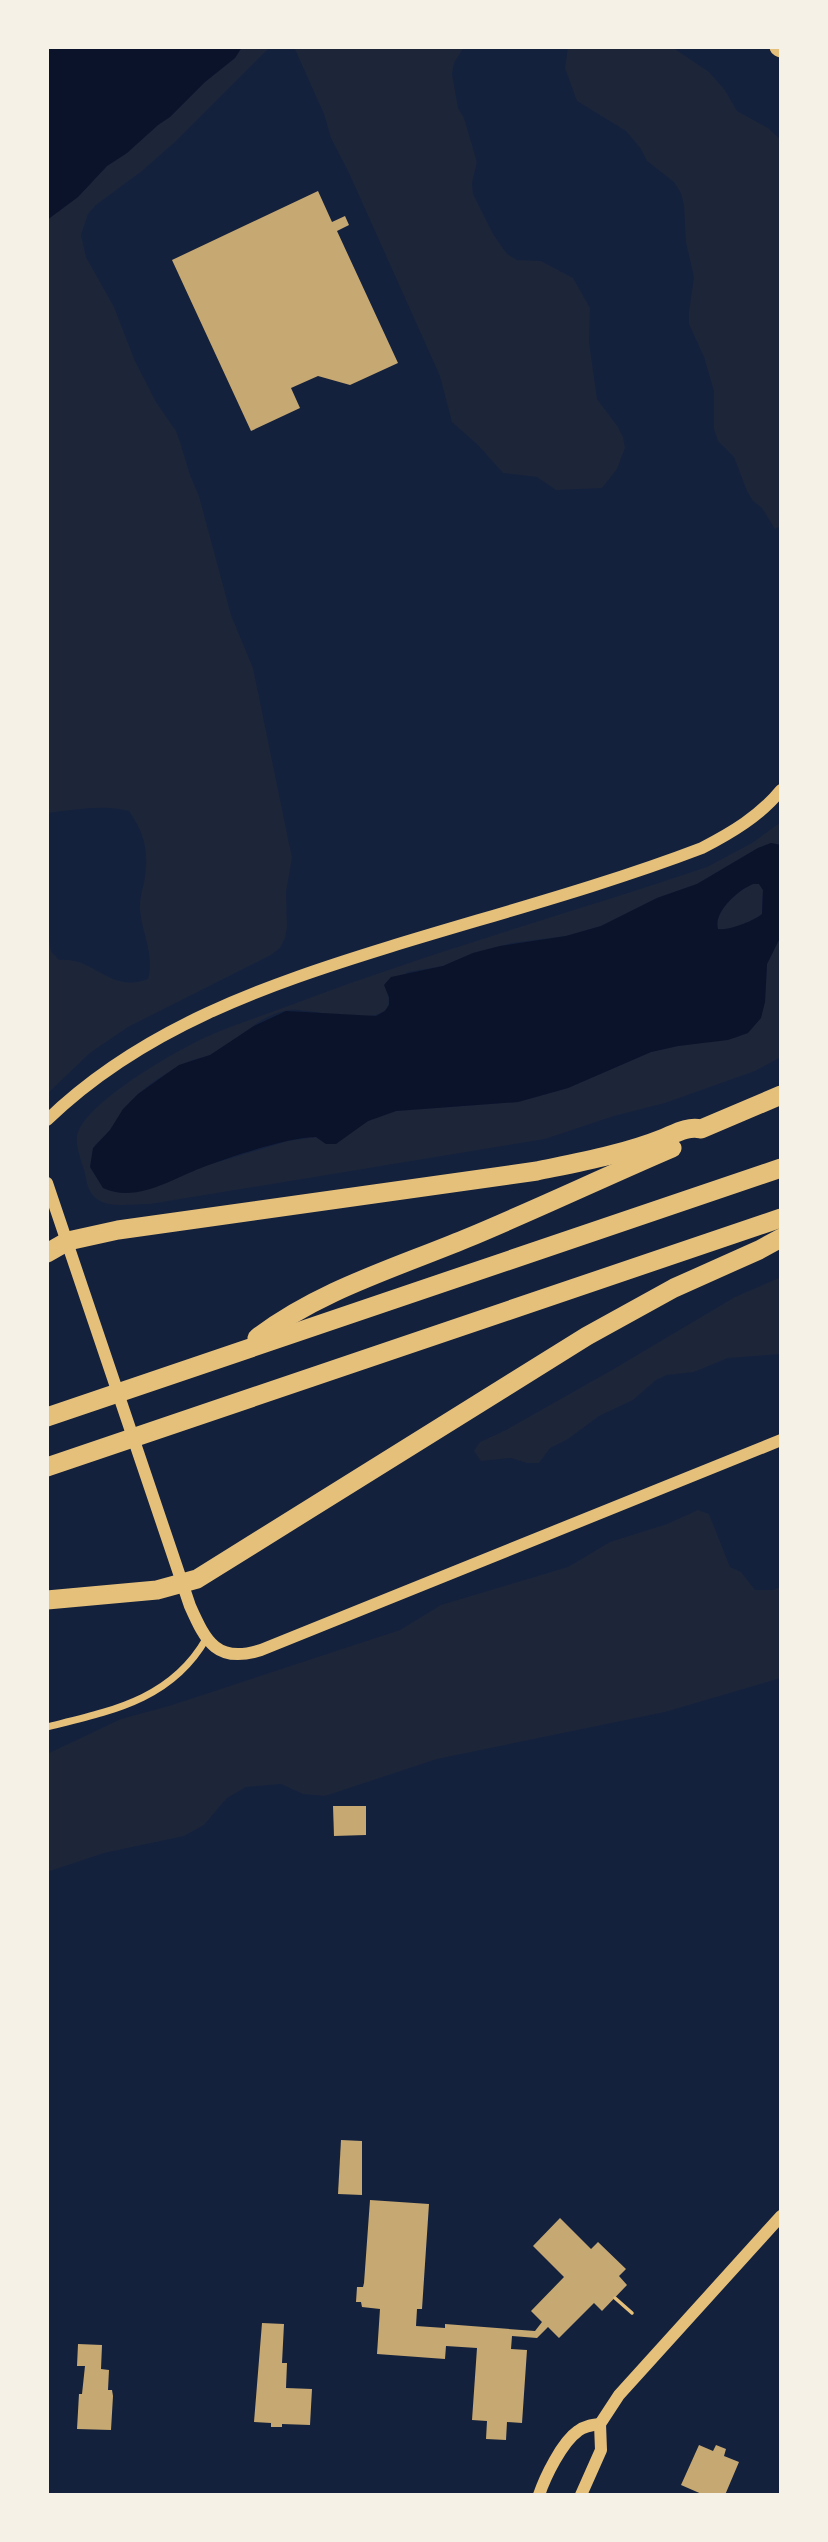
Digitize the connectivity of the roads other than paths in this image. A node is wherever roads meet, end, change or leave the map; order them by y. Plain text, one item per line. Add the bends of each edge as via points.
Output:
1 (781, 790) edge
2 (781, 1095) edge
3 (47, 1120) edge
4 (701, 1129) junction
5 (781, 1168) edge
6 (47, 1183) edge
7 (781, 1219) edge
8 (781, 1238) edge
9 (68, 1241) junction
10 (47, 1253) edge
11 (244, 1350) junction
12 (47, 1417) edge
13 (781, 1440) edge
14 (54, 1464) edge
15 (183, 1585) junction
16 (47, 1600) edge
17 (206, 1639) junction
18 (47, 1727) edge
19 (781, 2216) edge
20 (600, 2424) junction
21 (539, 2495) edge
22 (581, 2495) edge

1 - 3 street via 729,834 683,855 306,973 221,1006 125,1059
2 - 4 highway
4 - 9 highway via 537,1171
4 - 11 highway via 687,1142 324,1298 281,1321
5 - 11 highway
6 - 9 street
7 - 14 highway
8 - 15 highway via 608,1323 212,1572
9 - 10 highway
9 - 15 street
11 - 12 highway
13 - 17 street via 261,1650 225,1653
15 - 16 highway
15 - 17 street
17 - 18 street via 182,1672 155,1692 115,1709
19 - 20 street via 632,2378
20 - 21 street via 575,2433
20 - 22 street via 601,2450

